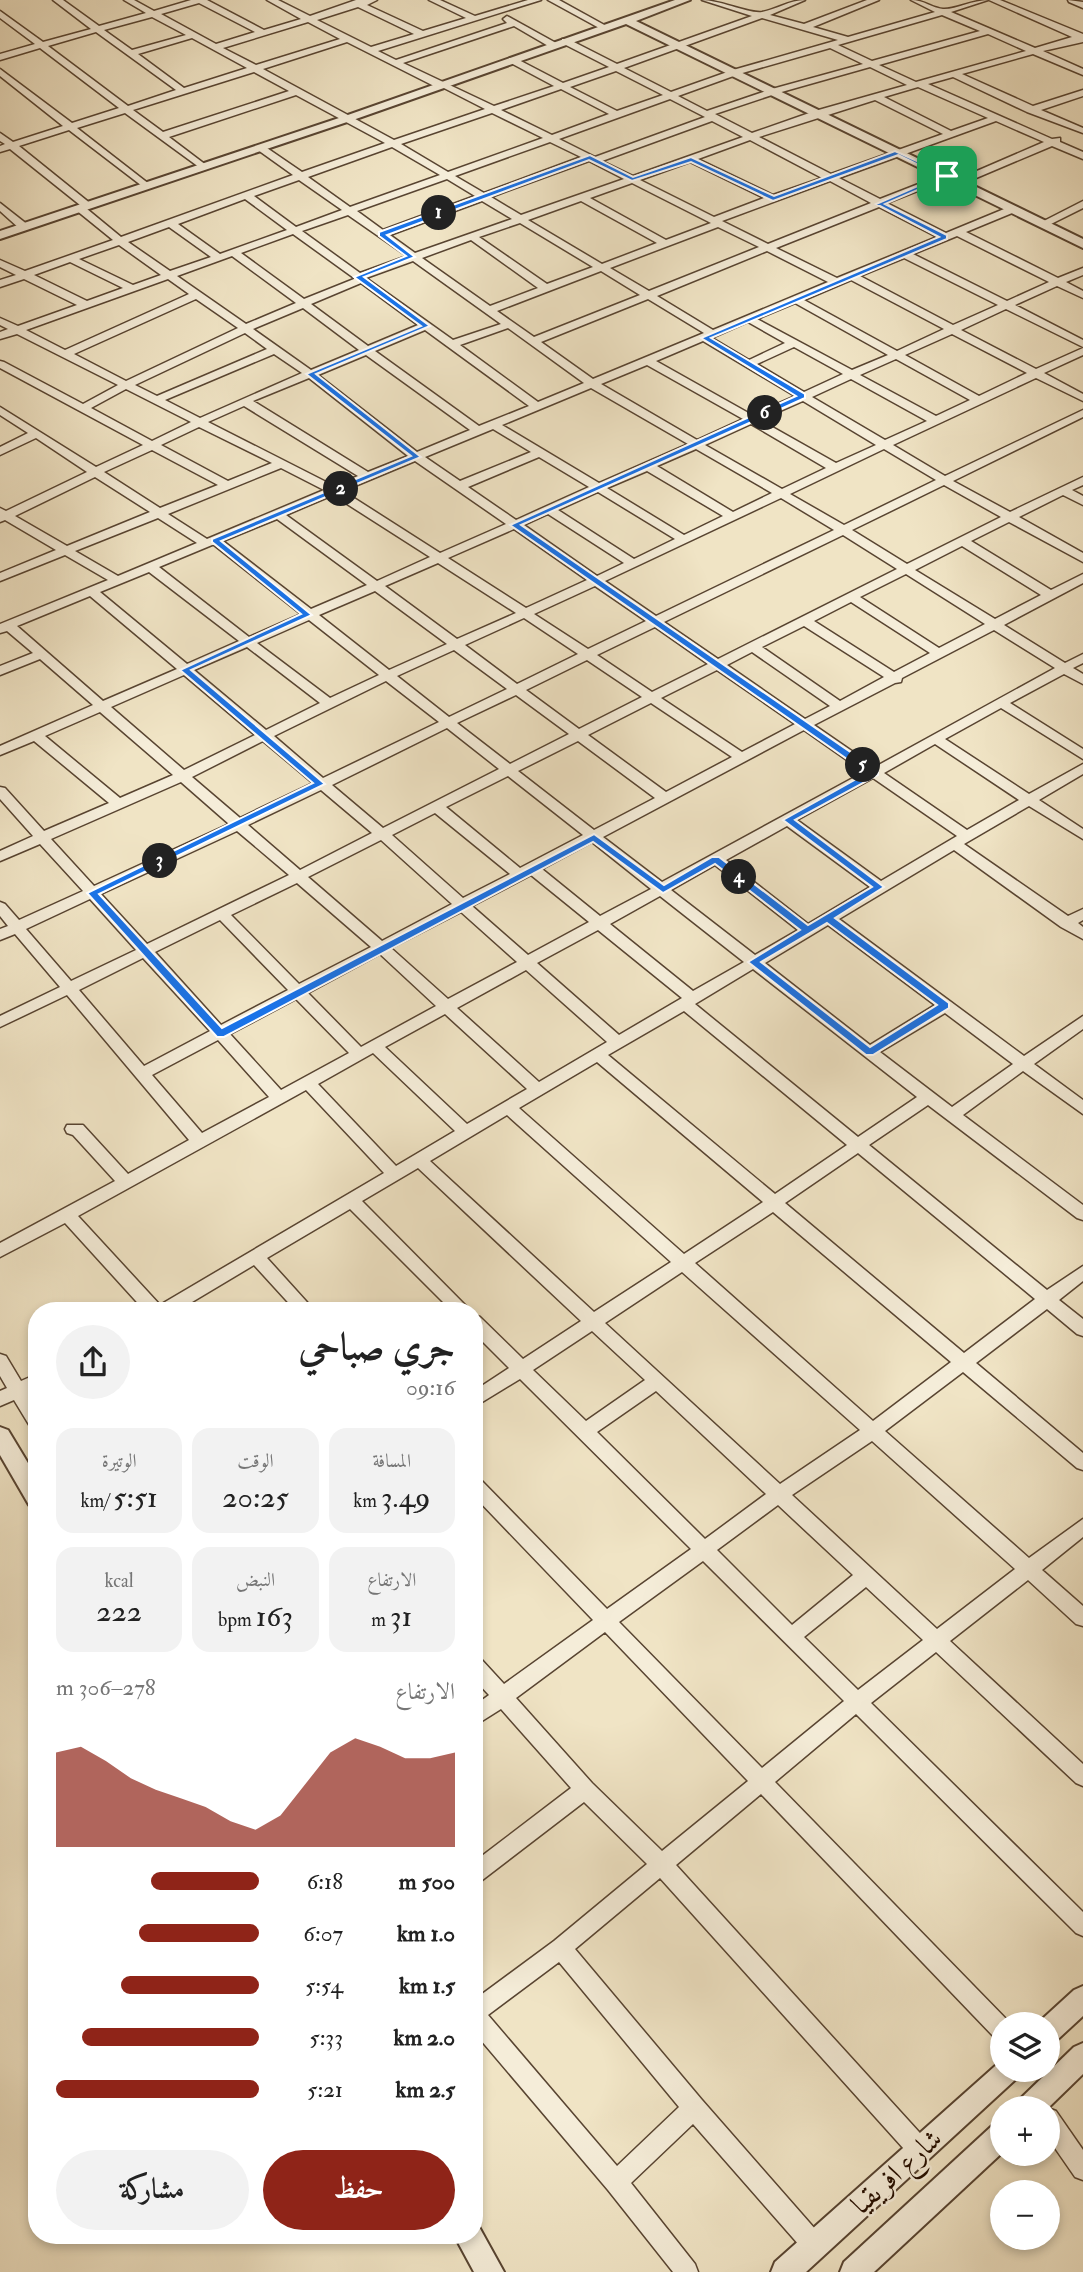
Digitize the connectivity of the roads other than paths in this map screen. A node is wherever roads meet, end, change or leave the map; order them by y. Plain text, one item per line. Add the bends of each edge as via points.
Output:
1 (57, 0) edge
2 (128, 0) edge
3 (201, 0) edge
4 (271, 0) edge
5 (373, 0) edge
6 (433, 0) edge
7 (537, 0) edge
8 (552, 0) edge
9 (652, 0) edge
10 (685, 0) edge
11 (706, 0) edge
12 (802, 0) edge
13 (875, 0) edge
14 (915, 0) edge
15 (984, 0) edge
16 (993, 0) edge
17 (1072, 0) edge
18 (355, 2) edge
19 (520, 2) edge
20 (1083, 5) edge
21 (666, 6) junction
22 (942, 12) junction
23 (153, 13) junction
24 (496, 13) junction
25 (0, 14) edge
26 (763, 16) junction
27 (309, 19) junction
28 (475, 19) junction
29 (626, 20) junction
30 (515, 23) junction
31 (604, 27) junction
32 (805, 27) junction
33 (96, 29) junction
34 (986, 32) junction
35 (263, 33) junction
36 (421, 34) junction
37 (194, 35) junction
38 (1082, 38) edge
39 (348, 39) junction
40 (846, 39) junction
41 (559, 43) junction
42 (42, 44) junction
43 (829, 44) junction
44 (681, 46) junction
45 (216, 47) junction
46 (370, 50) junction
47 (1032, 51) junction
48 (130, 54) junction
49 (0, 57) edge
50 (512, 60) junction
51 (395, 63) junction
52 (872, 64) junction
53 (617, 67) junction
54 (256, 69) junction
55 (0, 72) edge
56 (736, 72) junction
57 (1083, 72) edge
58 (954, 74) junction
59 (441, 85) junction
60 (917, 85) junction
61 (561, 86) junction
62 (298, 91) junction
63 (775, 91) junction
64 (184, 92) junction
65 (1083, 93) edge
66 (670, 96) junction
67 (875, 96) junction
68 (493, 108) junction
69 (127, 109) junction
70 (1031, 110) junction
71 (818, 113) junction
72 (617, 115) junction
73 (710, 116) junction
74 (349, 118) junction
75 (996, 118) junction
76 (70, 127) junction
77 (1082, 131) edge
78 (950, 134) junction
79 (0, 135) edge
80 (162, 136) junction
81 (551, 138) junction
82 (751, 138) junction
83 (1051, 142) junction
84 (393, 143) junction
85 (12, 145) junction
86 (261, 148) junction
87 (0, 149) edge
88 (898, 153) junction
89 (1083, 156) edge
90 (592, 159) junction
91 (691, 159) junction
92 (203, 167) junction
93 (303, 176) junction
94 (447, 176) junction
95 (947, 176) junction
96 (632, 179) junction
97 (829, 179) junction
98 (959, 182) junction
99 (146, 186) junction
100 (247, 196) junction
101 (482, 197) junction
102 (582, 197) junction
103 (773, 199) junction
104 (879, 204) junction
105 (1083, 204) edge
106 (0, 206) edge
107 (84, 207) junction
108 (1013, 209) junction
109 (349, 211) junction
110 (519, 219) junction
111 (717, 222) junction
112 (170, 223) junction
113 (1043, 224) junction
114 (24, 227) junction
115 (294, 231) junction
116 (957, 232) junction
117 (382, 234) junction
118 (0, 235) edge
119 (471, 236) junction
120 (945, 237) junction
121 (120, 241) junction
122 (665, 243) junction
123 (1082, 243) edge
124 (767, 247) junction
125 (234, 253) junction
126 (905, 254) junction
127 (412, 257) junction
128 (71, 258) junction
129 (219, 258) junction
130 (0, 263) edge
131 (601, 268) junction
132 (1083, 271) edge
133 (24, 275) junction
134 (170, 276) junction
135 (851, 276) junction
136 (360, 278) junction
137 (836, 282) junction
138 (1059, 283) junction
139 (0, 284) edge
140 (134, 289) junction
141 (547, 289) junction
142 (199, 294) junction
143 (1083, 295) edge
144 (646, 297) junction
145 (795, 299) junction
146 (302, 304) junction
147 (86, 305) junction
148 (1006, 306) junction
149 (487, 311) junction
150 (750, 319) junction
151 (0, 321) edge
152 (507, 325) junction
153 (426, 326) junction
154 (246, 328) junction
155 (18, 330) junction
156 (953, 330) junction
157 (0, 336) edge
158 (709, 336) junction
159 (532, 342) junction
160 (793, 343) junction
161 (453, 344) junction
162 (1083, 344) edge
163 (275, 349) junction
164 (368, 350) junction
165 (1083, 351) edge
166 (67, 353) junction
167 (896, 356) junction
168 (649, 361) junction
169 (0, 364) edge
170 (748, 364) junction
171 (310, 374) junction
172 (852, 374) junction
173 (1034, 375) junction
174 (126, 384) junction
175 (593, 384) junction
176 (802, 396) junction
177 (1083, 398) edge
178 (157, 400) junction
179 (244, 401) junction
180 (980, 401) junction
181 (538, 407) junction
182 (81, 409) junction
183 (0, 410) edge
184 (1083, 413) edge
185 (750, 420) junction
186 (200, 421) junction
187 (936, 421) junction
188 (495, 425) junction
189 (478, 431) junction
190 (35, 434) junction
191 (697, 444) junction
192 (886, 445) junction
193 (149, 446) junction
194 (0, 452) edge
195 (540, 452) junction
196 (417, 457) junction
197 (283, 463) junction
198 (648, 467) junction
199 (837, 468) junction
200 (95, 473) junction
201 (368, 477) junction
202 (1083, 480) edge
203 (944, 481) junction
204 (227, 485) junction
205 (459, 486) junction
206 (599, 488) junction
207 (1063, 490) junction
208 (335, 491) junction
209 (780, 495) junction
210 (1083, 501) edge
211 (550, 510) junction
212 (158, 512) junction
213 (278, 514) junction
214 (2, 515) edge
215 (1011, 516) junction
216 (733, 517) junction
217 (514, 525) junction
218 (842, 529) junction
219 (684, 540) junction
220 (962, 541) junction
221 (211, 542) junction
222 (64, 551) junction
223 (438, 557) junction
224 (1083, 558) edge
225 (634, 564) junction
226 (151, 567) junction
227 (906, 569) junction
228 (0, 577) edge
229 (1083, 578) edge
230 (118, 580) junction
231 (596, 581) junction
232 (376, 584) junction
233 (92, 592) junction
234 (1050, 595) junction
235 (850, 596) junction
236 (525, 613) junction
237 (307, 615) junction
238 (804, 620) junction
239 (655, 622) junction
240 (994, 625) junction
241 (5, 627) edge
242 (247, 642) junction
243 (457, 644) junction
244 (751, 646) junction
245 (41, 654) junction
246 (941, 654) junction
247 (587, 655) junction
248 (1083, 659) edge
249 (717, 664) junction
250 (1065, 668) junction
251 (184, 670) junction
252 (0, 671) edge
253 (388, 675) junction
254 (896, 679) junction
255 (1083, 680) edge
256 (517, 689) junction
257 (650, 697) junction
258 (1001, 703) junction
259 (329, 704) junction
260 (102, 707) junction
261 (841, 707) junction
262 (445, 723) junction
263 (806, 726) junction
264 (576, 734) junction
265 (35, 735) junction
266 (264, 737) junction
267 (936, 739) junction
268 (0, 751) edge
269 (1083, 755) edge
270 (743, 759) junction
271 (1083, 768) edge
272 (506, 770) junction
273 (874, 773) junction
274 (184, 775) junction
275 (320, 784) junction
276 (0, 791) edge
277 (666, 799) junction
278 (1029, 799) junction
279 (119, 804) junction
280 (436, 806) junction
281 (788, 820) junction
282 (240, 824) junction
283 (382, 834) junction
284 (1083, 835) edge
285 (594, 837) junction
286 (42, 838) junction
287 (960, 840) junction
288 (0, 856) edge
289 (716, 859) junction
290 (527, 872) junction
291 (299, 876) junction
292 (879, 887) junction
293 (663, 890) junction
294 (92, 893) junction
295 (0, 906) edge
296 (463, 906) junction
297 (221, 913) junction
298 (1083, 914) edge
299 (828, 918) junction
300 (1066, 923) junction
301 (598, 924) junction
302 (18, 927) junction
303 (807, 930) junction
304 (1083, 934) edge
305 (0, 935) edge
306 (383, 949) junction
307 (145, 951) junction
308 (753, 962) junction
309 (526, 963) junction
310 (66, 988) junction
311 (299, 991) junction
312 (688, 1001) junction
313 (447, 1006) junction
314 (945, 1006) junction
315 (1083, 1021) edge
316 (0, 1022) edge
317 (220, 1034) junction
318 (617, 1042) junction
319 (375, 1046) junction
320 (869, 1052) junction
321 (359, 1054) junction
322 (597, 1054) junction
323 (1025, 1064) junction
324 (141, 1074) junction
325 (308, 1083) junction
326 (538, 1090) junction
327 (928, 1097) junction
328 (279, 1098) junction
329 (509, 1107) junction
330 (1083, 1108) edge
331 (952, 1115) junction
332 (73, 1129) dead end
333 (465, 1132) junction
334 (200, 1142) junction
335 (857, 1146) junction
336 (419, 1160) junction
337 (394, 1174) junction
338 (126, 1182) junction
339 (351, 1200) junction
340 (774, 1203) junction
341 (67, 1214) junction
342 (1083, 1214) edge
343 (0, 1251) edge
344 (255, 1256) junction
345 (683, 1261) junction
346 (1083, 1272) edge
347 (1047, 1299) junction
348 (147, 1302) edge
349 (178, 1302) edge
350 (298, 1302) edge
351 (454, 1302) edge
352 (593, 1323) junction
353 (1083, 1329) edge
354 (483, 1331) edge
355 (0, 1361) edge
356 (964, 1364) junction
357 (521, 1369) junction
358 (657, 1381) junction
359 (28, 1386) edge
360 (17, 1391) junction
361 (483, 1394) edge
362 (0, 1399) edge
363 (28, 1409) edge
364 (874, 1430) junction
365 (584, 1432) junction
366 (0, 1436) edge
367 (1083, 1463) edge
368 (28, 1483) edge
369 (483, 1493) edge
370 (780, 1494) junction
371 (1083, 1527) edge
372 (703, 1549) junction
373 (1028, 1570) junction
374 (867, 1576) junction
375 (1083, 1618) edge
376 (606, 1621) junction
377 (792, 1636) junction
378 (934, 1641) junction
379 (483, 1674) edge
380 (503, 1696) junction
381 (857, 1702) junction
382 (483, 1710) edge
383 (1083, 1777) edge
384 (762, 1783) junction
385 (585, 1789) junction
386 (660, 1863) junction
387 (483, 1867) edge
388 (1083, 1926) edge
389 (561, 1948) junction
390 (1083, 1999) edge
391 (483, 2007) edge
392 (990, 2018) edge
393 (1060, 2020) edge
394 (483, 2025) edge
395 (1083, 2056) edge
396 (994, 2082) edge
397 (1050, 2096) edge
398 (694, 2108) junction
399 (1060, 2139) edge
400 (990, 2145) edge
401 (920, 2151) junction
402 (1083, 2169) edge
403 (616, 2182) junction
404 (473, 2244) edge
405 (815, 2246) junction
406 (490, 2272) edge
407 (687, 2272) edge
408 (785, 2272) edge
409 (855, 2272) edge

1 - 33 street
2 - 23 street
3 - 23 street
3 - 35 street
4 - 27 street
5 - 18 street
6 - 28 street
7 - 19 street
8 - 31 street
9 - 21 street
10 - 21 street
11 - 26 street
12 - 26 street
13 - 32 street
14 - 22 street
15 - 22 street
16 - 38 street
17 - 20 street
18 - 27 street
18 - 36 street
19 - 24 street
21 - 29 street
22 - 34 street
22 - 40 street
23 - 33 street
23 - 37 street
24 - 28 street
24 - 30 street
25 - 42 street
26 - 32 street
26 - 44 street
27 - 35 street
27 - 39 street
28 - 36 street
29 - 31 street
29 - 44 street
30 - 41 street
30 - 51 street
31 - 41 street
32 - 40 street
33 - 42 street
33 - 48 street
34 - 47 street
34 - 52 street
35 - 45 street
36 - 46 street
37 - 45 street
37 - 48 street
38 - 47 street
39 - 46 street
39 - 54 street
40 - 43 street
41 - 50 street
41 - 53 street
42 - 49 street
42 - 69 street
43 - 52 street
43 - 56 street
44 - 53 street
44 - 56 street
45 - 54 street
46 - 51 street
47 - 57 street
47 - 58 street
48 - 64 street
50 - 59 street
50 - 61 street
51 - 59 street
52 - 60 street
52 - 63 street
53 - 61 street
53 - 66 street
54 - 62 street
54 - 64 street
55 - 76 street
56 - 63 street
56 - 66 street
58 - 60 street
58 - 70 street
59 - 68 street
59 - 74 street
60 - 67 street
60 - 75 street
61 - 68 street
61 - 72 street
62 - 74 street
62 - 80 street
63 - 71 street
63 - 73 street
64 - 69 street
65 - 70 street
66 - 72 street
66 - 73 street
67 - 71 street
67 - 78 street
68 - 81 street
68 - 84 street
69 - 76 street
69 - 80 street
70 - 77 street
71 - 82 street
71 - 88 street
72 - 81 street
73 - 82 street
73 - 90 street
74 - 84 street
74 - 86 street
75 - 78 street
75 - 83 street
76 - 85 street
76 - 99 street
77 - 83 street
78 - 88 street
79 - 85 street
80 - 92 street
81 - 90 street
81 - 94 street
82 - 91 street
82 - 97 street
83 - 89 street
83 - 98 street
84 - 93 street
84 - 94 street
85 - 87 street
85 - 107 street
86 - 92 street
86 - 93 street
88 - 95 street
88 - 97 street
90 - 96 street
90 - 101 street
91 - 96 street
91 - 103 street
92 - 99 street
93 - 100 street
93 - 109 street
94 - 101 street
94 - 109 street
95 - 98 street
95 - 104 street
96 - 102 street
96 - 111 street
97 - 103 street
97 - 104 street
98 - 108 street
99 - 107 street
100 - 112 street
100 - 115 street
101 - 110 street
101 - 117 street
102 - 110 street
102 - 122 street
103 - 111 street
104 - 120 street
104 - 124 street
105 - 113 street
106 - 114 street
107 - 114 street
107 - 121 street
108 - 113 street
108 - 116 street
109 - 115 street
109 - 117 street
110 - 119 street
110 - 131 street
111 - 122 street
111 - 124 street
112 - 121 street
112 - 129 street
113 - 123 street
114 - 118 street
115 - 125 street
115 - 136 street
116 - 120 street
116 - 138 street
117 - 127 street
119 - 127 street
119 - 141 street
120 - 126 street
121 - 128 street
121 - 134 street
122 - 131 street
124 - 137 street
124 - 144 street
125 - 129 street
125 - 146 street
126 - 135 street
126 - 148 street
127 - 136 street
127 - 149 street
128 - 133 street
128 - 140 street
129 - 134 street
130 - 133 street
131 - 141 street
131 - 144 street
132 - 138 street
133 - 139 street
133 - 147 street
134 - 140 street
134 - 142 street
135 - 137 street
135 - 156 street
136 - 146 street
136 - 153 street
137 - 145 street
138 - 143 street
138 - 148 street
140 - 147 street
141 - 149 street
142 - 154 street
142 - 166 street
144 - 158 street
144 - 159 street
145 - 150 street
145 - 167 street
146 - 154 street
146 - 164 street
147 - 155 street
148 - 156 street
148 - 162 street
149 - 152 street
150 - 158 street
150 - 160 street
151 - 155 street
152 - 159 street
152 - 161 street
153 - 161 street
153 - 164 street
154 - 163 street
154 - 174 street
155 - 157 street
155 - 166 street
156 - 167 street
156 - 173 street
158 - 168 street
158 - 170 street
159 - 175 street
160 - 170 street
160 - 172 street
161 - 181 street
163 - 171 street
163 - 178 street
164 - 171 street
164 - 189 street
165 - 173 street
166 - 174 street
167 - 172 street
167 - 180 street
168 - 175 street
168 - 185 street
169 - 182 street
170 - 176 street
171 - 179 street
171 - 196 street
172 - 176 street
172 - 187 street
173 - 177 street
173 - 180 street
174 - 178 street
174 - 182 street
175 - 181 street
175 - 191 street
176 - 185 street
176 - 192 street
178 - 186 street
179 - 186 street
179 - 201 street
180 - 187 street
181 - 188 street
182 - 193 street
183 - 190 street
184 - 203 street
185 - 191 street
185 - 199 street
186 - 193 street
186 - 197 street
187 - 192 street
188 - 189 street
188 - 195 street
189 - 196 street
190 - 194 street
190 - 200 street
191 - 198 street
191 - 209 street
192 - 199 street
192 - 203 street
193 - 200 street
193 - 204 street
195 - 205 street
195 - 206 street
196 - 201 street
196 - 205 street
197 - 204 street
197 - 208 street
198 - 206 street
198 - 216 street
199 - 209 street
200 - 212 street
200 - 214 street
201 - 208 street
202 - 207 street
203 - 215 street
203 - 218 street
204 - 212 street
205 - 217 street
206 - 211 street
206 - 219 street
207 - 210 street
207 - 215 street
208 - 213 street
208 - 223 street
209 - 216 street
209 - 218 street
211 - 217 street
211 - 225 street
212 - 221 street
212 - 222 street
213 - 221 street
213 - 232 street
214 - 222 street
215 - 220 street
215 - 224 street
216 - 219 street
217 - 223 street
217 - 231 street
218 - 227 street
218 - 239 street
219 - 225 street
220 - 227 street
220 - 234 street
221 - 226 street
221 - 237 street
222 - 228 street
222 - 230 street
223 - 232 street
223 - 236 street
225 - 231 street
226 - 230 street
226 - 242 street
227 - 235 street
227 - 240 street
229 - 234 street
230 - 233 street
231 - 236 street
231 - 239 street
232 - 237 street
232 - 243 street
233 - 241 street
233 - 251 street
234 - 240 street
235 - 238 street
235 - 246 street
236 - 243 street
236 - 247 street
237 - 242 street
237 - 253 street
238 - 244 street
238 - 254 street
239 - 247 street
239 - 249 street
240 - 246 street
240 - 250 street
241 - 245 street
242 - 251 street
242 - 259 street
243 - 253 street
243 - 256 street
244 - 249 street
244 - 261 street
245 - 252 street
245 - 260 street
246 - 254 street
247 - 256 street
247 - 257 street
248 - 250 street
249 - 257 street
249 - 263 street
250 - 255 street
250 - 258 street
251 - 260 street
251 - 266 street
253 - 259 street
253 - 262 street
254 - 261 street
256 - 262 street
256 - 264 street
257 - 264 street
257 - 270 street
258 - 267 street
258 - 269 street
259 - 266 street
260 - 265 street
260 - 274 street
261 - 263 street
262 - 272 street
262 - 275 street
263 - 270 street
263 - 273 street
264 - 272 street
264 - 277 street
265 - 268 street
265 - 279 street
266 - 274 street
266 - 275 street
267 - 273 street
267 - 278 street
270 - 277 street
271 - 278 street
272 - 280 street
272 - 285 street
273 - 281 street
273 - 287 street
274 - 279 street
274 - 282 street
275 - 282 street
275 - 283 street
276 - 286 street
277 - 285 street
278 - 284 street
278 - 287 street
279 - 286 street
280 - 283 street
280 - 290 street
281 - 289 street
281 - 292 street
282 - 291 street
282 - 294 street
283 - 291 street
283 - 296 street
285 - 290 street
285 - 293 street
286 - 288 street
286 - 294 street
287 - 292 street
287 - 300 street
289 - 293 street
289 - 303 street
290 - 296 street
290 - 301 street
291 - 297 street
291 - 306 street
292 - 299 street
293 - 301 street
293 - 308 street
294 - 302 street
294 - 307 street
295 - 302 street
296 - 306 street
296 - 309 street
297 - 307 street
297 - 311 street
298 - 300 street
299 - 303 street
299 - 314 street
300 - 304 street
301 - 309 street
301 - 312 street
302 - 305 street
302 - 310 street
303 - 308 street
306 - 311 street
306 - 313 street
307 - 310 street
307 - 317 street
308 - 312 street
308 - 320 street
309 - 313 street
309 - 318 street
310 - 316 street
310 - 324 street
311 - 317 street
311 - 321 street
312 - 318 street
312 - 335 street
313 - 319 street
313 - 326 street
314 - 320 street
314 - 323 street
315 - 323 street
317 - 324 street
317 - 328 street
318 - 322 street
319 - 321 street
319 - 333 street
320 - 327 street
321 - 325 street
322 - 326 street
322 - 340 street
323 - 330 street
323 - 331 street
324 - 334 street
325 - 328 street
325 - 337 street
326 - 329 street
327 - 331 street
327 - 335 street
328 - 334 street
329 - 333 street
329 - 345 street
331 - 342 street
332 - 338 street
333 - 336 street
334 - 338 street
335 - 340 street
335 - 347 street
336 - 337 street
336 - 352 street
337 - 339 street
338 - 341 street
339 - 344 street
339 - 351 street
340 - 345 street
340 - 356 street
341 - 343 street
341 - 348 street
344 - 349 street
344 - 350 street
345 - 352 street
345 - 364 street
346 - 347 street
347 - 353 street
347 - 356 street
352 - 357 street
352 - 358 street
354 - 357 street
355 - 360 street
356 - 364 street
356 - 367 street
357 - 361 street
357 - 365 street
358 - 365 street
358 - 370 street
359 - 360 street
360 - 362 street
360 - 363 street
364 - 370 street
364 - 373 street
365 - 372 street
366 - 368 street
369 - 376 street
370 - 372 street
370 - 374 street
371 - 373 street
372 - 376 street
372 - 377 street
373 - 375 street
373 - 378 street
374 - 377 street
374 - 378 street
376 - 380 street
376 - 384 street
377 - 381 street
378 - 381 street
378 - 383 street
379 - 380 street
380 - 382 street
380 - 385 street
381 - 384 street
381 - 388 street
384 - 386 street
384 - 392 street
385 - 386 street
385 - 387 street
386 - 389 street
386 - 401 street
389 - 391 street
389 - 398 street
390 - 393 street
394 - 403 street
395 - 397 street
396 - 401 street, شارع افريقيا
398 - 403 street
398 - 405 street
399 - 402 street
400 - 409 street, شارع افريقيا
401 - 405 street, شارع افريقيا
403 - 407 street
404 - 406 street
405 - 408 street, شارع افريقيا

